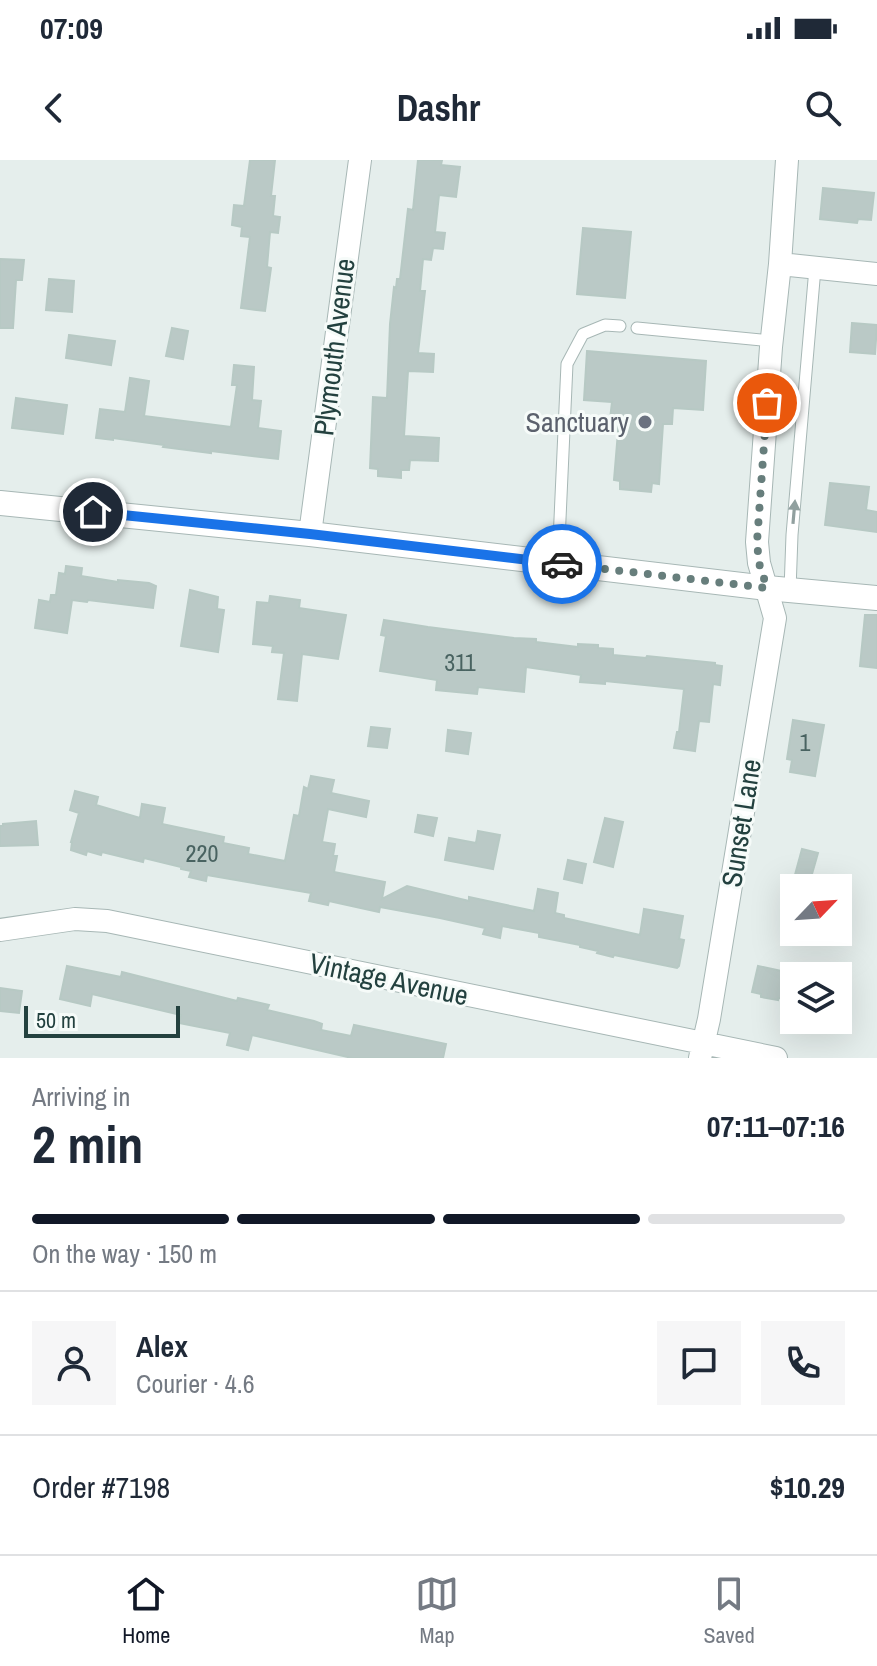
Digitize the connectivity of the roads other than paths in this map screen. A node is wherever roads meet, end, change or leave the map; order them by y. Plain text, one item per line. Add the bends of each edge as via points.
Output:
1 (360, 160) edge
2 (787, 160) edge
3 (780, 264) junction
4 (815, 268) junction
5 (877, 274) edge
6 (620, 326) dead end
7 (637, 328) dead end
8 (772, 341) junction
9 (0, 503) edge
10 (310, 534) junction
11 (558, 563) junction
12 (778, 589) junction
13 (877, 598) edge
14 (0, 930) edge
15 (702, 1050) edge
16 (776, 1058) edge

1 - 10 street, Plymouth Avenue
2 - 3 street, Sunset Lane
3 - 4 street
3 - 8 street, Sunset Lane
4 - 5 street
12 -> 4 lane via 792,535
6 - 11 lane via 605,325 583,334 567,364
7 - 8 lane
8 - 12 street, Sunset Lane via 757,542 759,563
9 - 10 street
10 - 11 street
11 - 12 street
12 - 13 street
12 - 15 street, Sunset Lane
14 - 15 street, Vintage Avenue via 75,919 107,921
15 - 16 street, Vintage Avenue

